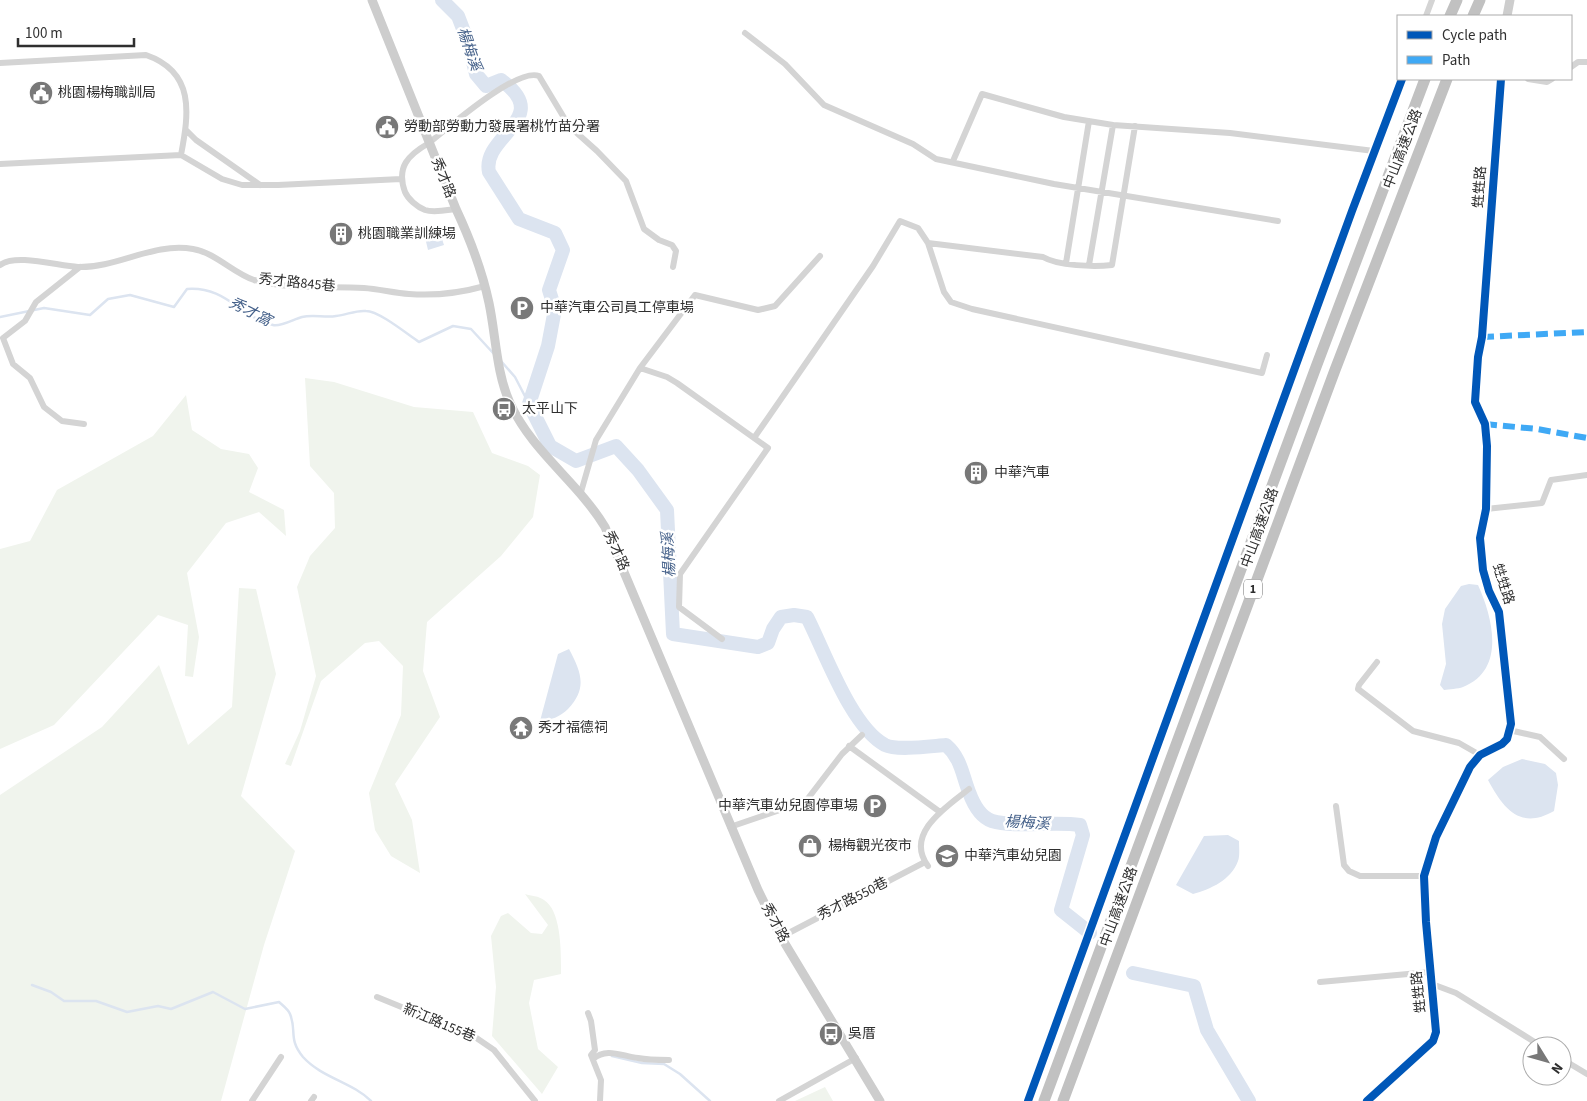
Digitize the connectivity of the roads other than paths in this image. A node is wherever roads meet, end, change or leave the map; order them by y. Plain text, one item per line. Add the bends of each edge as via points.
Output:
1 (372, 0) edge
2 (1432, 0) edge
3 (1457, 0) edge
4 (1480, 0) edge
5 (1510, 0) edge
6 (1426, 15) edge
7 (1450, 15) edge
8 (1473, 15) edge
9 (1507, 15) edge
10 (745, 33) dead end
11 (1587, 62) edge
12 (0, 63) edge
13 (1572, 66) edge
14 (1402, 80) edge
15 (1425, 80) edge
16 (1447, 80) edge
17 (1500, 80) edge
18 (1534, 80) edge
19 (1550, 80) edge
20 (1089, 121) junction
21 (1113, 125) junction
22 (1135, 126) junction
23 (186, 130) junction
24 (430, 143) junction
25 (1374, 151) junction
26 (181, 155) junction
27 (953, 161) junction
28 (0, 164) edge
29 (401, 179) junction
30 (261, 185) junction
31 (1078, 188) junction
32 (1103, 191) junction
33 (1125, 195) junction
34 (456, 209) junction
35 (1278, 221) dead end
36 (928, 243) junction
37 (820, 256) dead end
38 (1066, 263) junction
39 (0, 265) edge
40 (1089, 265) junction
41 (80, 267) junction
42 (672, 267) dead end
43 (485, 286) junction
44 (1267, 355) dead end
45 (640, 368) junction
46 (84, 424) dead end
47 (754, 438) junction
48 (1587, 475) edge
49 (581, 492) junction
50 (1486, 509) junction
51 (722, 639) dead end
52 (1377, 662) dead end
53 (1509, 730) junction
54 (862, 735) dead end
55 (849, 746) junction
56 (1480, 755) junction
57 (1564, 759) dead end
58 (969, 789) dead end
59 (1336, 806) dead end
60 (940, 812) junction
61 (730, 827) junction
62 (1424, 876) junction
63 (782, 937) junction
64 (1430, 972) junction
65 (1320, 982) dead end
66 (1432, 984) junction
67 (377, 998) dead end
68 (588, 1013) dead end
69 (1525, 1036) edge
70 (281, 1057) dead end
71 (856, 1058) junction
72 (593, 1060) junction
73 (670, 1060) dead end
74 (1572, 1065) edge
75 (1587, 1074) edge
76 (252, 1101) edge
77 (535, 1101) edge
78 (600, 1101) edge
79 (779, 1101) edge
80 (880, 1101) edge
81 (1028, 1101) edge
82 (1044, 1101) edge
83 (1063, 1101) edge
84 (1367, 1101) edge

1 - 24 main road, 秀才路
2 - 6 street
3 - 7 highway
4 - 8 highway
5 - 9 main road
10 - 27 street via 785,64 824,105 912,144 936,159
11 - 13 street
12 - 23 street via 146,55 158,59 177,75 185,94
14 - 25 street
15 - 82 highway, 中山高速公路 / 1
16 - 83 highway, 中山高速公路 / 1 via 1331,379
17 - 50 main road, 甡甡路 via 1475,402 1485,424
18 - 19 street
20 - 21 street
20 - 27 street via 982,94
20 - 31 street
21 - 22 street
21 - 32 street
22 - 25 street via 1230,133
22 - 33 street
23 - 26 street
23 - 30 street
24 - 29 street via 408,159
24 - 34 main road, 秀才路
24 - 42 street via 495,91 520,78 534,74 539,76 569,126 626,181 641,225 659,240 672,245 676,251
25 - 81 street
26 - 28 street
26 - 30 street via 222,179 242,185
27 - 31 street
29 - 30 street
29 - 34 street via 407,196 426,210
31 - 32 street
31 - 38 street
32 - 33 street
32 - 40 street
33 - 35 street
33 - 40 street via 1112,266
34 - 43 main road, 秀才路 via 470,239
36 - 38 street via 1044,257
36 - 44 street via 944,292 951,302 972,309 1262,373
36 - 47 street via 918,228 900,221 873,266
37 - 45 street via 775,306 758,310 695,295
38 - 40 street
39 - 41 street, 秀才路845巷 via 18,259
41 - 43 street, 秀才路845巷 via 108,264 164,247 205,252 254,280 276,284 366,288 410,294 450,294
41 - 46 street via 36,302 25,321 3,338 13,364 30,378 44,407 62,421
43 - 49 main road, 秀才路 via 502,381 510,403 543,454
45 - 47 street via 678,383
45 - 49 street via 596,440
47 - 51 street via 768,448 680,574 678,606
48 - 50 street via 1551,480 1542,503
49 - 61 main road, 秀才路 via 613,543
50 - 53 main road, 甡甡路 via 1480,538 1483,570 1499,612 1511,718
52 - 56 street via 1358,689 1413,731 1458,743
53 - 56 main road, 甡甡路 via 1502,744
53 - 57 street via 1540,737
54 - 55 street
55 - 60 street
55 - 61 street via 806,801
56 - 62 main road, 甡甡路 via 1470,767 1436,837
58 - 60 street
59 - 62 street via 1344,865 1349,871 1360,876
60 - 63 street, 秀才路550巷 via 920,840 926,864
61 - 63 main road, 秀才路
62 - 64 main road, 甡甡路
63 - 71 main road, 秀才路
64 - 65 street
64 - 66 main road, 甡甡路
66 - 69 street via 1456,993
66 - 84 main road, 甡甡路 via 1436,1032 1433,1041
67 - 77 street, 新江路155巷 via 475,1037 494,1050
68 - 72 street via 595,1050 591,1055
70 - 76 street
71 - 79 street
71 - 80 main road, 秀才路
72 - 73 street via 599,1054 610,1052
72 - 78 street via 601,1080
74 - 75 street

